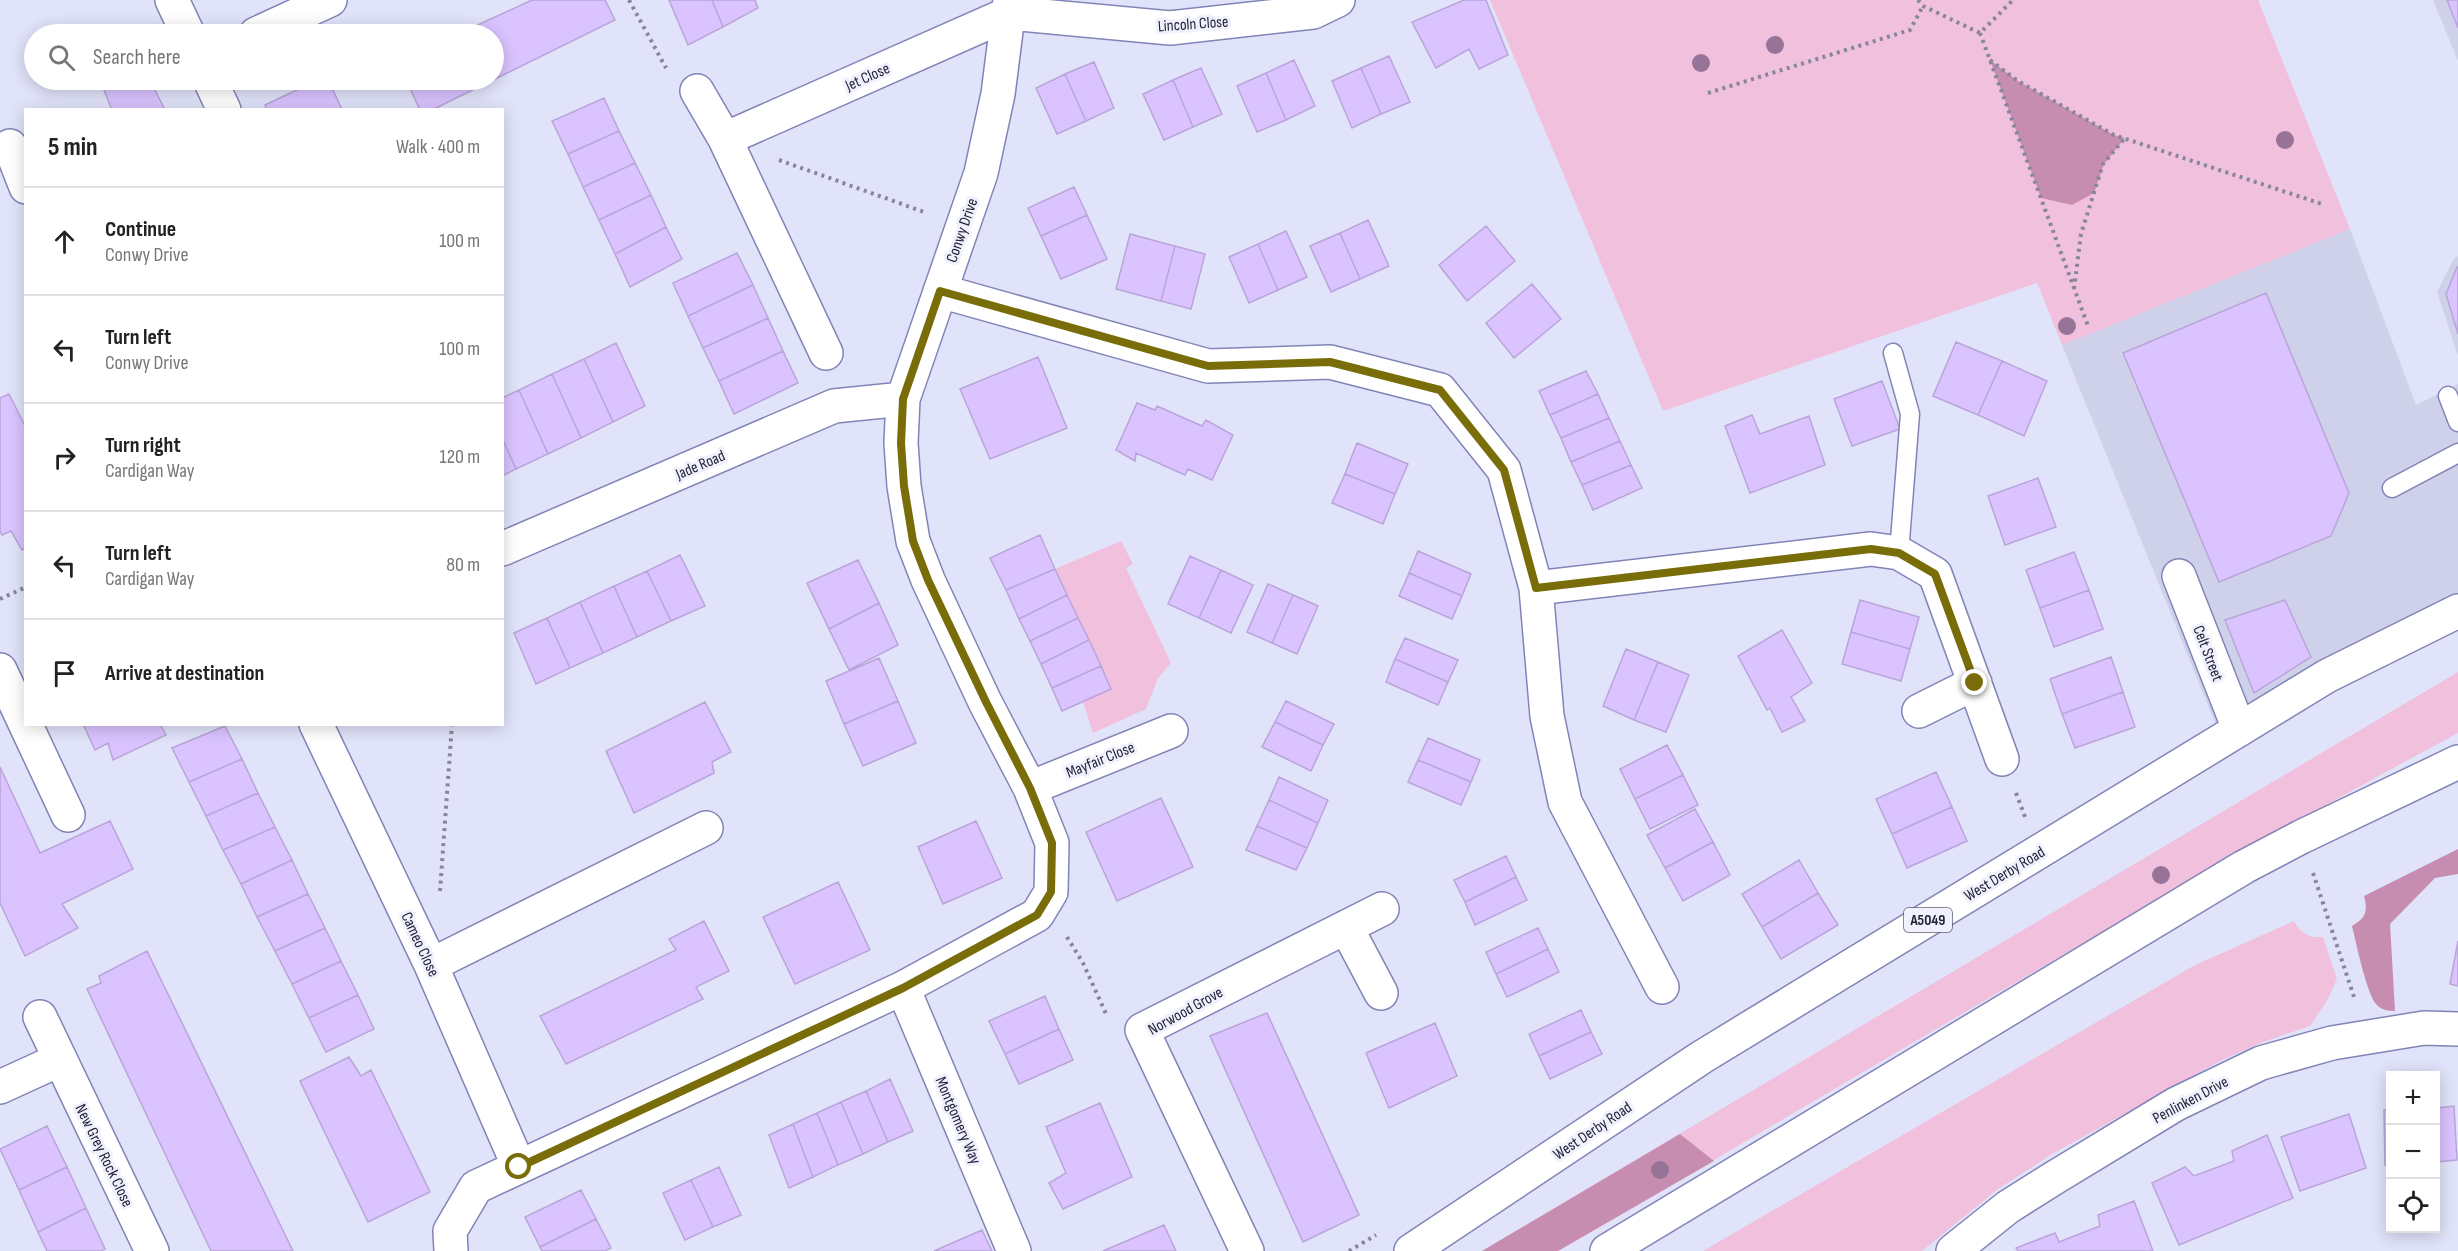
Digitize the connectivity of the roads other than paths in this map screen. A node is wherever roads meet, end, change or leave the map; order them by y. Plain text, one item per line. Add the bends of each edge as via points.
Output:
1 (172, 0) edge
2 (330, 0) edge
3 (1338, 0) edge
4 (1010, 6) edge
5 (183, 24) edge
6 (278, 24) edge
7 (215, 90) edge
8 (697, 91) road end
9 (223, 108) edge
10 (725, 139) junction
11 (10, 146) dead end
12 (24, 182) edge
13 (940, 291) junction
14 (826, 353) dead end
15 (1893, 353) dead end
16 (2448, 396) dead end
17 (903, 399) junction
18 (2458, 422) edge
19 (2458, 453) edge
20 (2392, 488) dead end
21 (504, 548) edge
22 (1899, 553) junction
23 (2179, 576) dead end
24 (1536, 588) junction
25 (2458, 610) edge
26 (0, 670) edge
27 (1975, 683) junction
28 (1919, 711) dead end
29 (24, 722) edge
30 (26, 726) edge
31 (317, 726) edge
32 (2239, 729) junction
33 (1171, 731) dead end
34 (2002, 759) road end
35 (2458, 762) edge
36 (1030, 788) junction
37 (68, 816) dead end
38 (706, 828) dead end
39 (1382, 909) dead end
40 (1346, 927) junction
41 (431, 965) junction
42 (1662, 987) dead end
43 (903, 988) junction
44 (1381, 993) dead end
45 (40, 1017) dead end
46 (2458, 1029) edge
47 (59, 1060) junction
48 (0, 1087) edge
49 (519, 1167) junction
50 (152, 1251) edge
51 (451, 1251) edge
52 (1014, 1251) edge
53 (1247, 1251) edge
54 (1411, 1251) edge
55 (1607, 1251) edge
56 (1953, 1251) edge

1 - 5 main road
2 - 6 main road
3 - 4 main road, Lincoln Close via 1312,12 1170,28
4 - 10 main road, Jet Close
4 - 13 main road, Conwy Drive via 998,94 981,172
7 - 9 main road
8 - 10 main road
10 - 14 main road
11 - 12 main road
13 - 17 main road, Conwy Drive
13 - 24 main road via 1208,366 1330,362 1440,390 1504,470
15 - 22 lane via 1910,414
16 - 18 lane
17 - 21 main road, Jade Road via 834,406
17 - 36 main road, Conwy Drive via 904,486 913,541 937,601
19 - 20 lane
22 - 24 main road via 1871,549
22 - 27 main road via 1935,574
23 - 32 main road, Celt Street
24 - 42 main road via 1547,716 1565,802
25 - 32 main road, West Derby Road / A5049 via 2327,676
26 - 29 main road
27 - 28 main road
27 - 34 main road
30 - 37 main road
31 - 41 main road, Cameo Close
32 - 54 main road, West Derby Road / A5049 via 1702,1057
33 - 36 main road, Mayfair Close
35 - 55 main road via 2244,867
36 - 43 main road, Conwy Drive via 1052,843 1051,892 1037,915
38 - 41 main road
39 - 40 main road, Norwood Grove
40 - 44 main road
40 - 53 main road, Norwood Grove via 1142,1030
41 - 49 main road, Cameo Close
43 - 49 main road, Conwy Drive
43 - 52 main road, Montgomery Way
45 - 47 main road, New Grey Rock Close
46 - 56 main road, Penlinken Drive via 2424,1028 2332,1043 2262,1063 2176,1104 2008,1207
47 - 48 main road
47 - 50 main road, New Grey Rock Close
49 - 51 main road, Conwy Drive via 476,1187 450,1230

